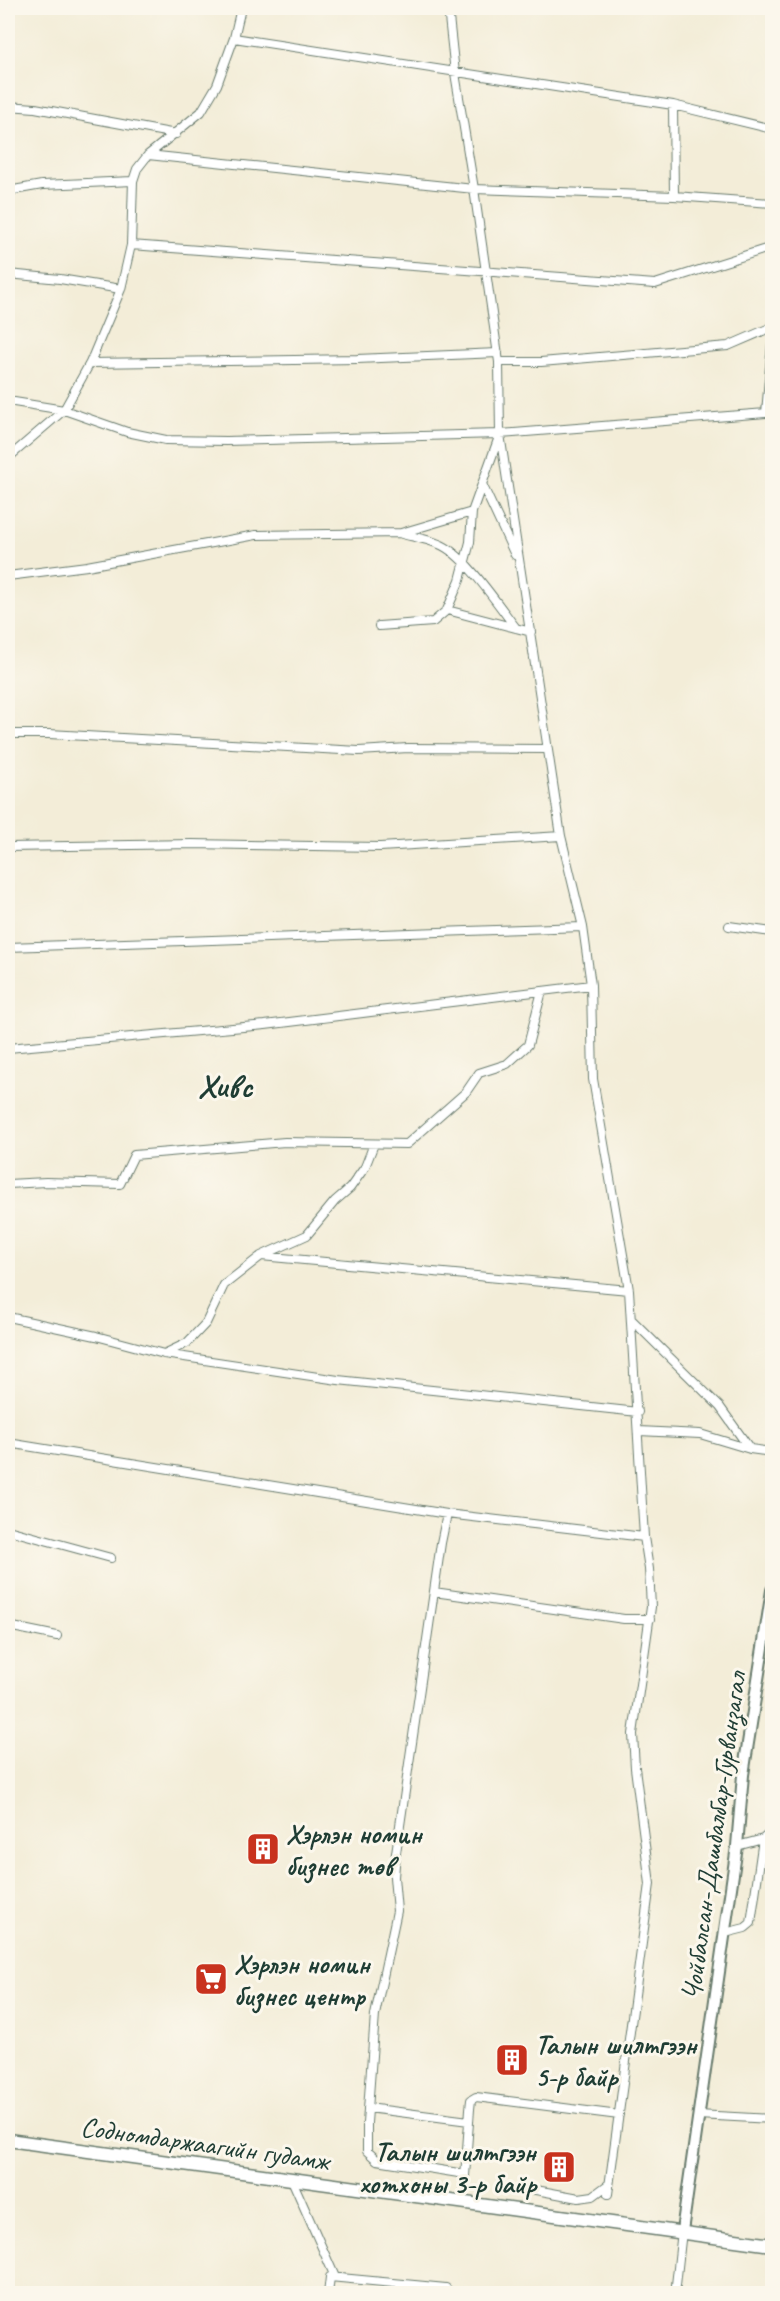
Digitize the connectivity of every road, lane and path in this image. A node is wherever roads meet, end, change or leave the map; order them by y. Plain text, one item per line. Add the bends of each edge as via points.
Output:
1 (241, 8) edge
2 (448, 8) edge
3 (234, 38) junction
4 (455, 73) junction
5 (673, 105) junction
6 (8, 106) edge
7 (772, 129) edge
8 (176, 134) junction
9 (148, 155) junction
10 (133, 181) junction
11 (474, 189) junction
12 (8, 191) edge
13 (674, 196) junction
14 (772, 202) edge
15 (131, 245) junction
16 (772, 247) edge
17 (486, 272) junction
18 (8, 274) edge
19 (121, 289) junction
20 (772, 327) edge
21 (772, 343) edge
22 (498, 353) junction
23 (499, 362) junction
24 (90, 363) junction
25 (8, 401) edge
26 (64, 410) junction
27 (500, 434) junction
28 (8, 458) edge
29 (482, 484) junction
30 (472, 512) junction
31 (401, 533) junction
32 (464, 563) junction
33 (520, 564) junction
34 (8, 576) edge
35 (447, 610) junction
36 (379, 626) dead end
37 (516, 628) junction
38 (531, 632) junction
39 (8, 734) edge
40 (548, 749) junction
41 (561, 836) junction
42 (8, 847) edge
43 (729, 926) dead end
44 (582, 927) junction
45 (772, 932) edge
46 (8, 947) edge
47 (591, 985) junction
48 (542, 991) junction
49 (8, 1048) edge
50 (374, 1144) junction
51 (8, 1184) edge
52 (261, 1256) junction
53 (629, 1290) junction
54 (8, 1317) edge
55 (631, 1319) junction
56 (164, 1354) junction
57 (638, 1412) junction
58 (639, 1431) junction
59 (8, 1443) edge
60 (750, 1449) junction
61 (772, 1452) edge
62 (447, 1514) junction
63 (8, 1530) edge
64 (644, 1537) junction
65 (111, 1558) dead end
66 (772, 1590) edge
67 (434, 1592) junction
68 (650, 1619) junction
69 (8, 1626) edge
70 (57, 1636) dead end
71 (772, 1831) edge
72 (763, 1839) junction
73 (737, 1846) junction
74 (725, 1933) junction
75 (368, 2108) junction
76 (619, 2115) junction
77 (698, 2115) junction
78 (772, 2119) edge
79 (469, 2121) junction
80 (8, 2140) edge
81 (465, 2174) junction
82 (292, 2180) junction
83 (609, 2184) junction
84 (525, 2188) dead end
85 (608, 2194) dead end
86 (463, 2203) junction
87 (682, 2231) junction
88 (772, 2245) edge
89 (335, 2277) junction
90 (328, 2294) edge
91 (450, 2294) edge
92 (675, 2294) edge

1 - 3 street
2 - 4 street
3 - 4 street
3 - 8 street via 217,85 201,112
4 - 5 street
4 - 11 street
5 - 7 street
5 - 13 street
6 - 8 street
8 - 9 street
9 - 10 street
9 - 11 street
10 - 12 street via 42,185
10 - 15 street
11 - 13 street
11 - 17 street
13 - 14 street
15 - 17 street
15 - 19 street
16 - 17 street via 655,284
17 - 22 street
18 - 19 street
19 - 24 street
20 - 23 street via 728,346
21 - 27 street via 766,412
22 - 23 street
22 - 24 street
23 - 27 street
24 - 26 street
25 - 26 street
26 - 27 street via 127,432 166,440
26 - 28 street
27 - 29 street
27 - 33 street
29 - 30 street
29 - 33 street
30 - 31 street
30 - 32 street
31 - 32 street via 440,544
31 - 34 street via 256,535 87,566
32 - 35 street
32 - 37 street
33 - 38 street
35 - 36 street via 433,622
35 - 37 street
37 - 38 street
38 - 40 street
39 - 40 street via 359,751
40 - 41 street
41 - 42 street via 380,847
41 - 44 street
43 - 45 street
44 - 46 street
44 - 47 street
47 - 48 street
47 - 53 street via 593,1079
48 - 49 street via 265,1025
48 - 50 street via 528,1045 507,1064 479,1073 466,1092 407,1144
50 - 51 street via 285,1142 134,1155 120,1184
50 - 52 street via 360,1174 307,1235
52 - 53 street
52 - 56 street via 224,1285 206,1323 188,1343
53 - 55 street
54 - 56 street
55 - 57 street
55 - 60 street via 720,1407
56 - 57 street via 338,1380
57 - 58 street
58 - 60 street via 700,1434
58 - 64 street
59 - 62 street
60 - 61 street
62 - 64 street
62 - 67 street
63 - 65 street
64 - 68 street
66 - 73 street, Чойбалсан-Дашбалбар-Гурванзагал via 743,1775
67 - 68 street via 624,1619
67 - 75 street via 396,1853 397,1911 375,2015
68 - 76 street via 633,1734 650,1884
69 - 70 street
71 - 72 street
72 - 73 street
72 - 74 street via 751,1923
73 - 74 street, Чойбалсан-Дашбалбар-Гурванзагал
74 - 77 street, Чойбалсан-Дашбалбар-Гурванзагал
75 - 79 street
75 - 81 street via 367,2151 377,2160
76 - 79 street via 476,2097 471,2100
76 - 83 street
77 - 78 street
77 - 87 street, Чойбалсан-Дашбалбар-Гурванзагал
79 - 81 street
80 - 82 main road, Содномдаржаагийн гудамж
81 - 86 street
82 - 86 main road, Содномдаржаагийн гудамж
82 - 89 street
83 - 84 street via 593,2196 579,2198
83 - 85 street
86 - 87 main road, Содномдаржаагийн гудамж
87 - 88 main road, Содномдаржаагийн гудамж
87 - 92 street
89 - 90 street via 330,2277
89 - 91 street via 446,2288

